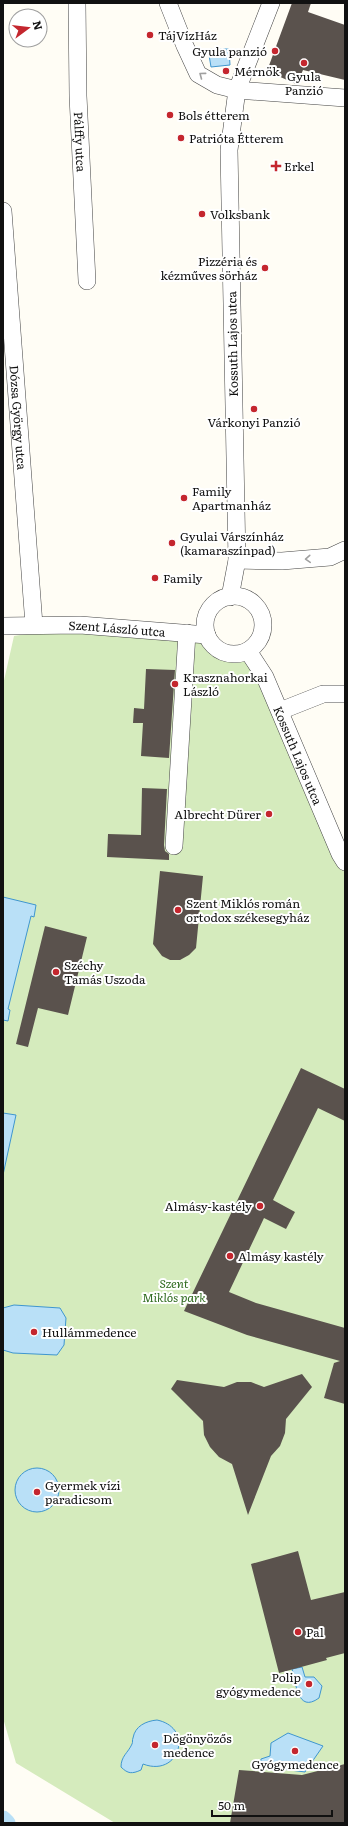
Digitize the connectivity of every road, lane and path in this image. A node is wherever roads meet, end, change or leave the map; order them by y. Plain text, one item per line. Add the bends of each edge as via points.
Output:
1 (77, 3) edge
2 (168, 3) edge
3 (271, 3) edge
4 (237, 90) junction
5 (345, 98) edge
6 (3, 210) edge
7 (87, 281) dead end
8 (345, 550) edge
9 (236, 560) junction
10 (230, 597) junction
11 (31, 625) junction
12 (3, 626) edge
13 (187, 633) junction
14 (207, 635) junction
15 (248, 651) junction
16 (345, 694) edge
17 (280, 711) junction
18 (174, 846) dead end
19 (345, 862) edge

1 - 7 street, Pálffy utca via 78,96
4 -> 2 street via 217,85 198,74
3 - 4 street, Kossuth Lajos utca
4 - 5 street
4 - 9 street, Kossuth Lajos utca via 229,150
6 - 11 street, Dózsa György utca
8 -> 9 street via 330,557 282,561
9 - 10 street, Kossuth Lajos utca
10 - 14 street via 220,600 213,606 208,615
10 - 15 street via 240,597 249,601 257,607 261,616 261,636
11 - 12 street, Szent László utca
11 - 13 street, Szent László utca via 80,625
13 - 14 street, Szent László utca
13 - 18 street
14 - 15 street via 212,644 229,654
15 - 17 street, Kossuth Lajos utca via 265,676
16 - 17 street via 323,694
17 - 19 street, Kossuth Lajos utca

